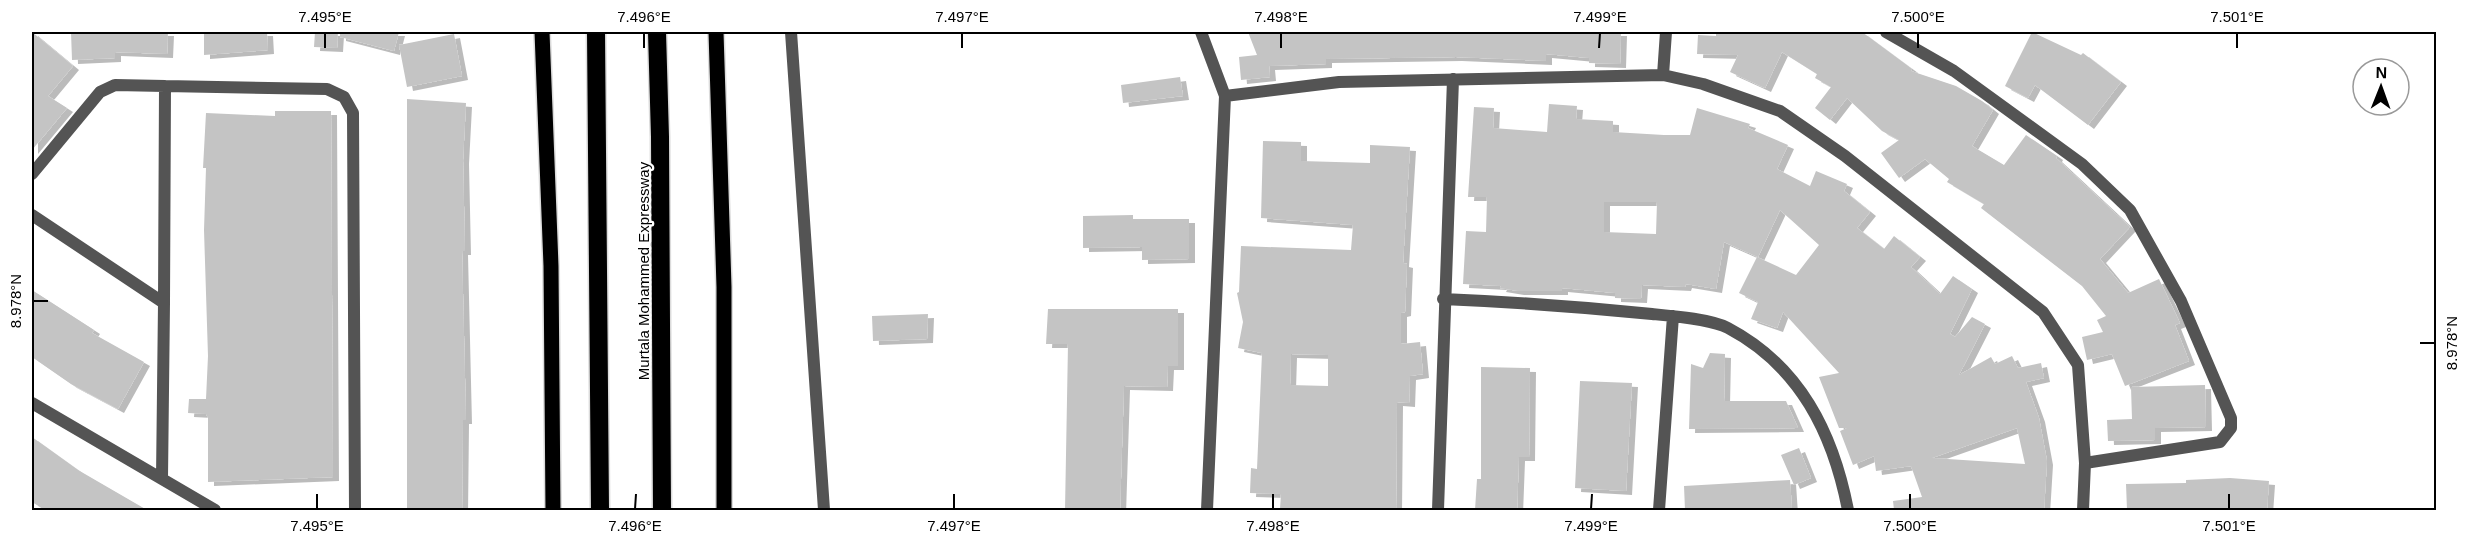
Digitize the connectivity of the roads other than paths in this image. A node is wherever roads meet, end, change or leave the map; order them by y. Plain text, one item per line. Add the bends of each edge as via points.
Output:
1 (542, 32) edge
2 (596, 32) edge
3 (657, 32) edge
4 (716, 32) edge
5 (791, 32) edge
6 (1201, 32) edge
7 (1666, 32) edge
8 (1886, 32) edge
9 (1663, 75) junction
10 (1453, 78) junction
11 (165, 86) junction
12 (1224, 96) junction
13 (32, 174) edge
14 (32, 214) edge
15 (1443, 298) junction
16 (164, 303) junction
17 (1673, 316) junction
18 (32, 403) edge
19 (2085, 463) junction
20 (162, 478) junction
21 (215, 510) edge
22 (355, 510) edge
23 (553, 510) edge
24 (600, 510) edge
25 (662, 510) edge
26 (724, 510) edge
27 (824, 510) edge
28 (1207, 510) edge
29 (1438, 510) edge
30 (1659, 510) edge
31 (1848, 510) edge
32 (2083, 510) edge

1 - 23 main road via 551,266
2 - 24 highway
3 - 25 highway, Murtala Mohammed Expressway
4 - 26 main road via 724,287
5 - 27 street
6 - 12 street
7 - 9 street
8 - 19 street via 1954,71 2082,164 2130,210 2181,301 2231,418 2231,428 2220,442 2200,447
9 - 10 street
9 - 19 street via 1703,84 1780,111 1845,156 2043,312 2078,365
10 - 12 street via 1339,82
10 - 15 street
11 - 13 street via 115,85 100,92
11 - 16 street
11 - 22 street via 327,89 344,97 353,113
12 - 28 street
14 - 16 street
15 - 17 street
15 - 29 street
16 - 20 street
17 - 30 street
17 - 31 street via 1726,327 1761,348 1793,379 1823,426 1842,478
18 - 20 street
19 - 32 street
20 - 21 street

